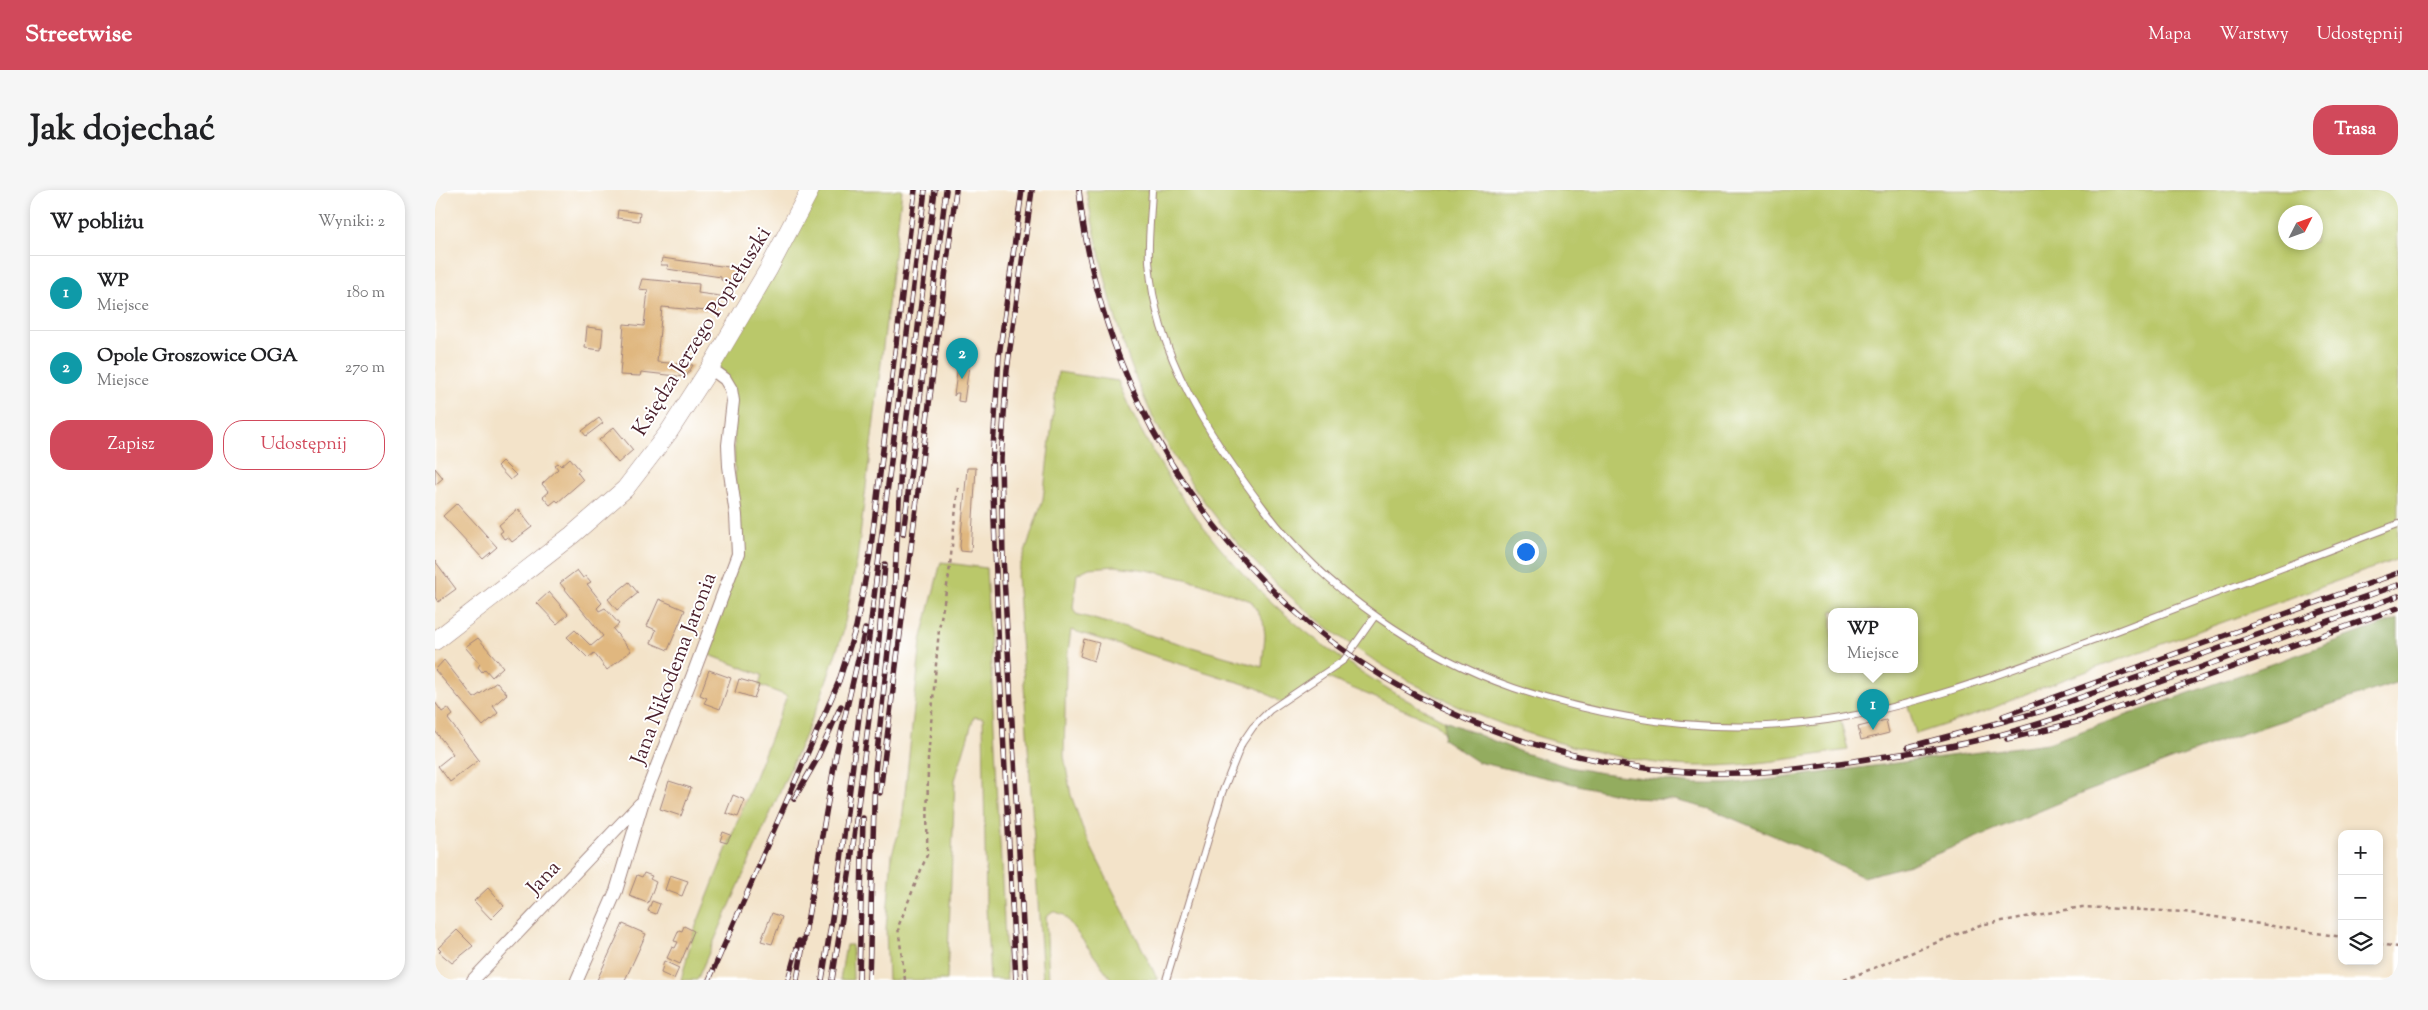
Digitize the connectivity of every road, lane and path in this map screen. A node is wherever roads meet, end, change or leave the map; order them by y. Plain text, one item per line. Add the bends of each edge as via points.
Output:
1 (810, 190) edge
2 (1152, 190) edge
3 (710, 368) junction
4 (958, 488) dead end
5 (2398, 524) edge
6 (1375, 616) junction
7 (435, 641) edge
8 (643, 801) junction
9 (2338, 937) edge
10 (2383, 945) edge
11 (2398, 947) edge
12 (473, 980) edge
13 (577, 980) edge
14 (905, 980) edge
15 (1166, 980) edge
16 (1844, 980) edge

1 - 3 main road, Księdza Jerzego Popiełuszki via 768,270
2 - 6 lane via 1149,242 1153,290 1160,325 1182,384 1196,410 1273,521 1316,565
3 - 7 main road, Księdza Jerzego Popiełuszki via 668,433 614,500
3 - 8 street, Jana Nikodema Jaronia via 725,379 733,401 729,466 738,554
4 - 14 path via 949,575 939,629 928,759 927,855 898,927
5 - 6 lane via 1978,681 1849,716 1809,722 1679,725 1601,714 1530,693 1464,668
6 - 15 lane via 1344,660 1270,710 1242,743 1222,793
8 - 12 street, Jana
8 - 13 street, Jana Nikodema Jaronia via 616,891
9 - 16 path via 2184,912 2082,907 1980,925
10 - 11 path

